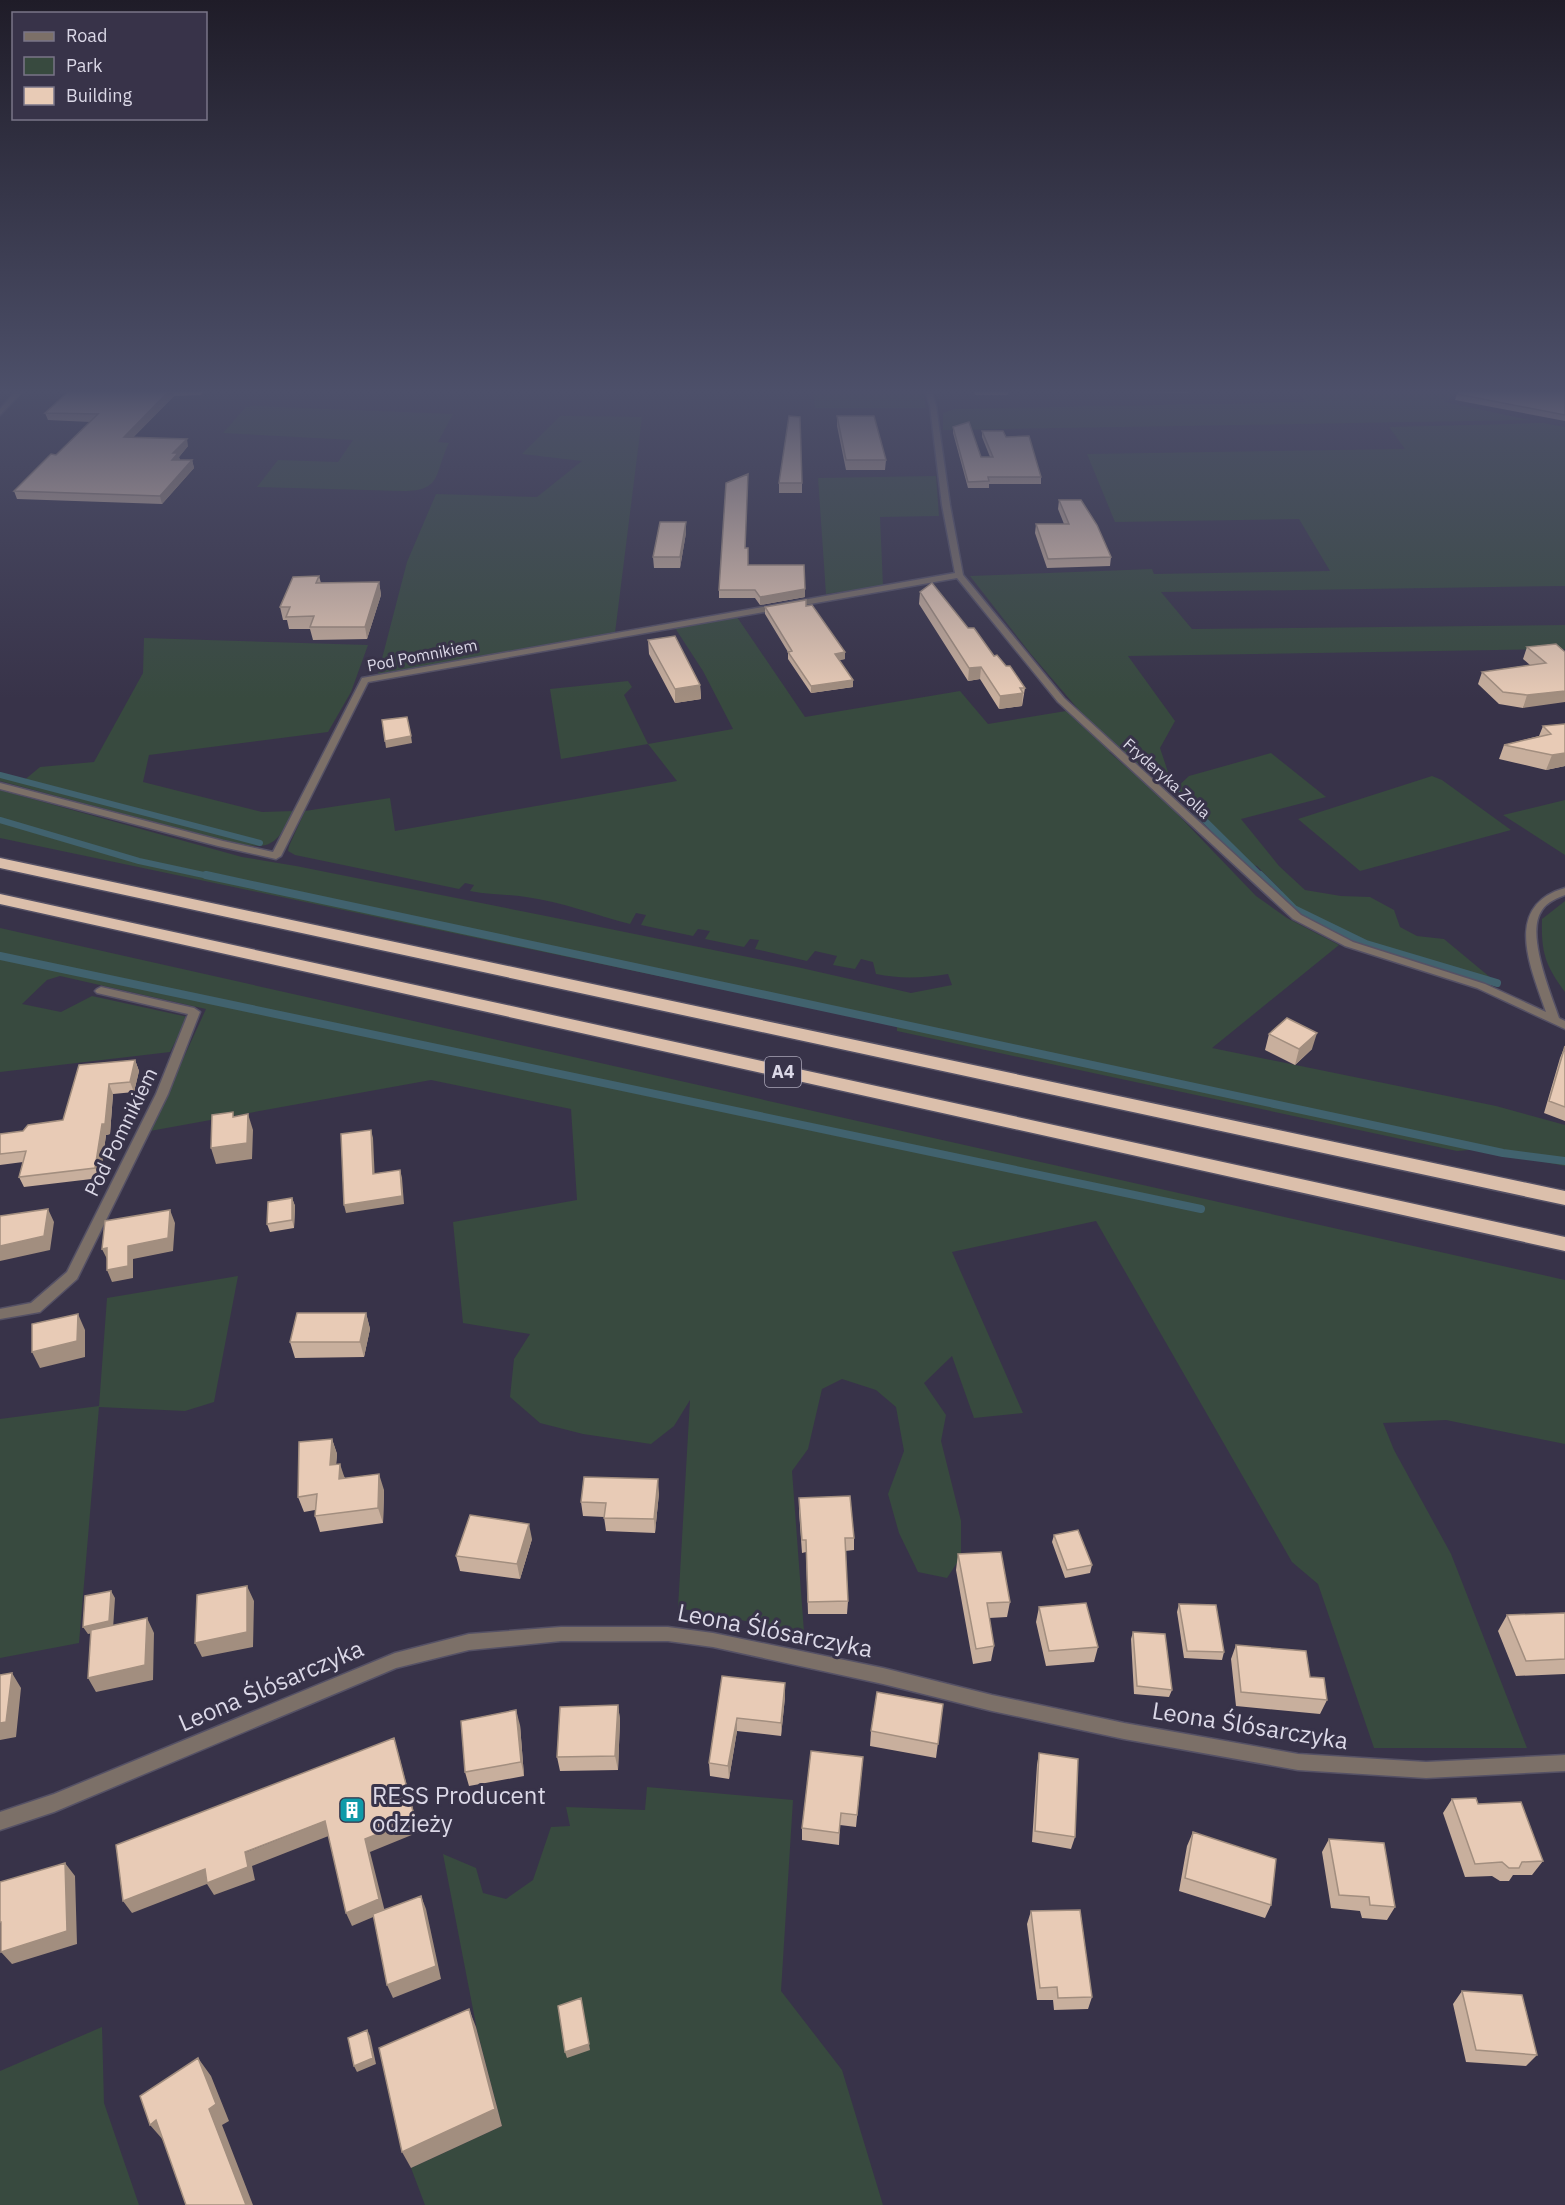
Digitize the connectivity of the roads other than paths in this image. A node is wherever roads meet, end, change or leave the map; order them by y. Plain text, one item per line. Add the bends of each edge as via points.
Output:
1 (944, 493) edge
2 (959, 575) junction
3 (0, 786) edge
4 (0, 863) edge
5 (1565, 891) edge
6 (0, 899) edge
7 (101, 992) dead end
8 (1554, 1019) junction
9 (1565, 1025) edge
10 (1565, 1198) edge
11 (1565, 1244) edge
12 (0, 1314) edge
13 (1565, 1763) edge
14 (0, 1821) edge

1 - 2 street, Fryderyka Zolla
2 - 3 street, Pod Pomnikiem via 365,680 276,856
2 - 8 street, Fryderyka Zolla via 1060,700 1288,910 1349,944 1464,980
4 - 10 highway, A4
5 - 8 street via 1538,908 1531,924
6 - 11 highway, A4
7 - 12 street, Pod Pomnikiem via 194,1012 162,1094 72,1275 35,1308
8 - 9 street, Fryderyka Zolla
13 - 14 street, Leona Ślósarczyka via 1426,1770 1298,1762 1113,1729 713,1640 668,1634 561,1634 469,1642 395,1661 54,1803

